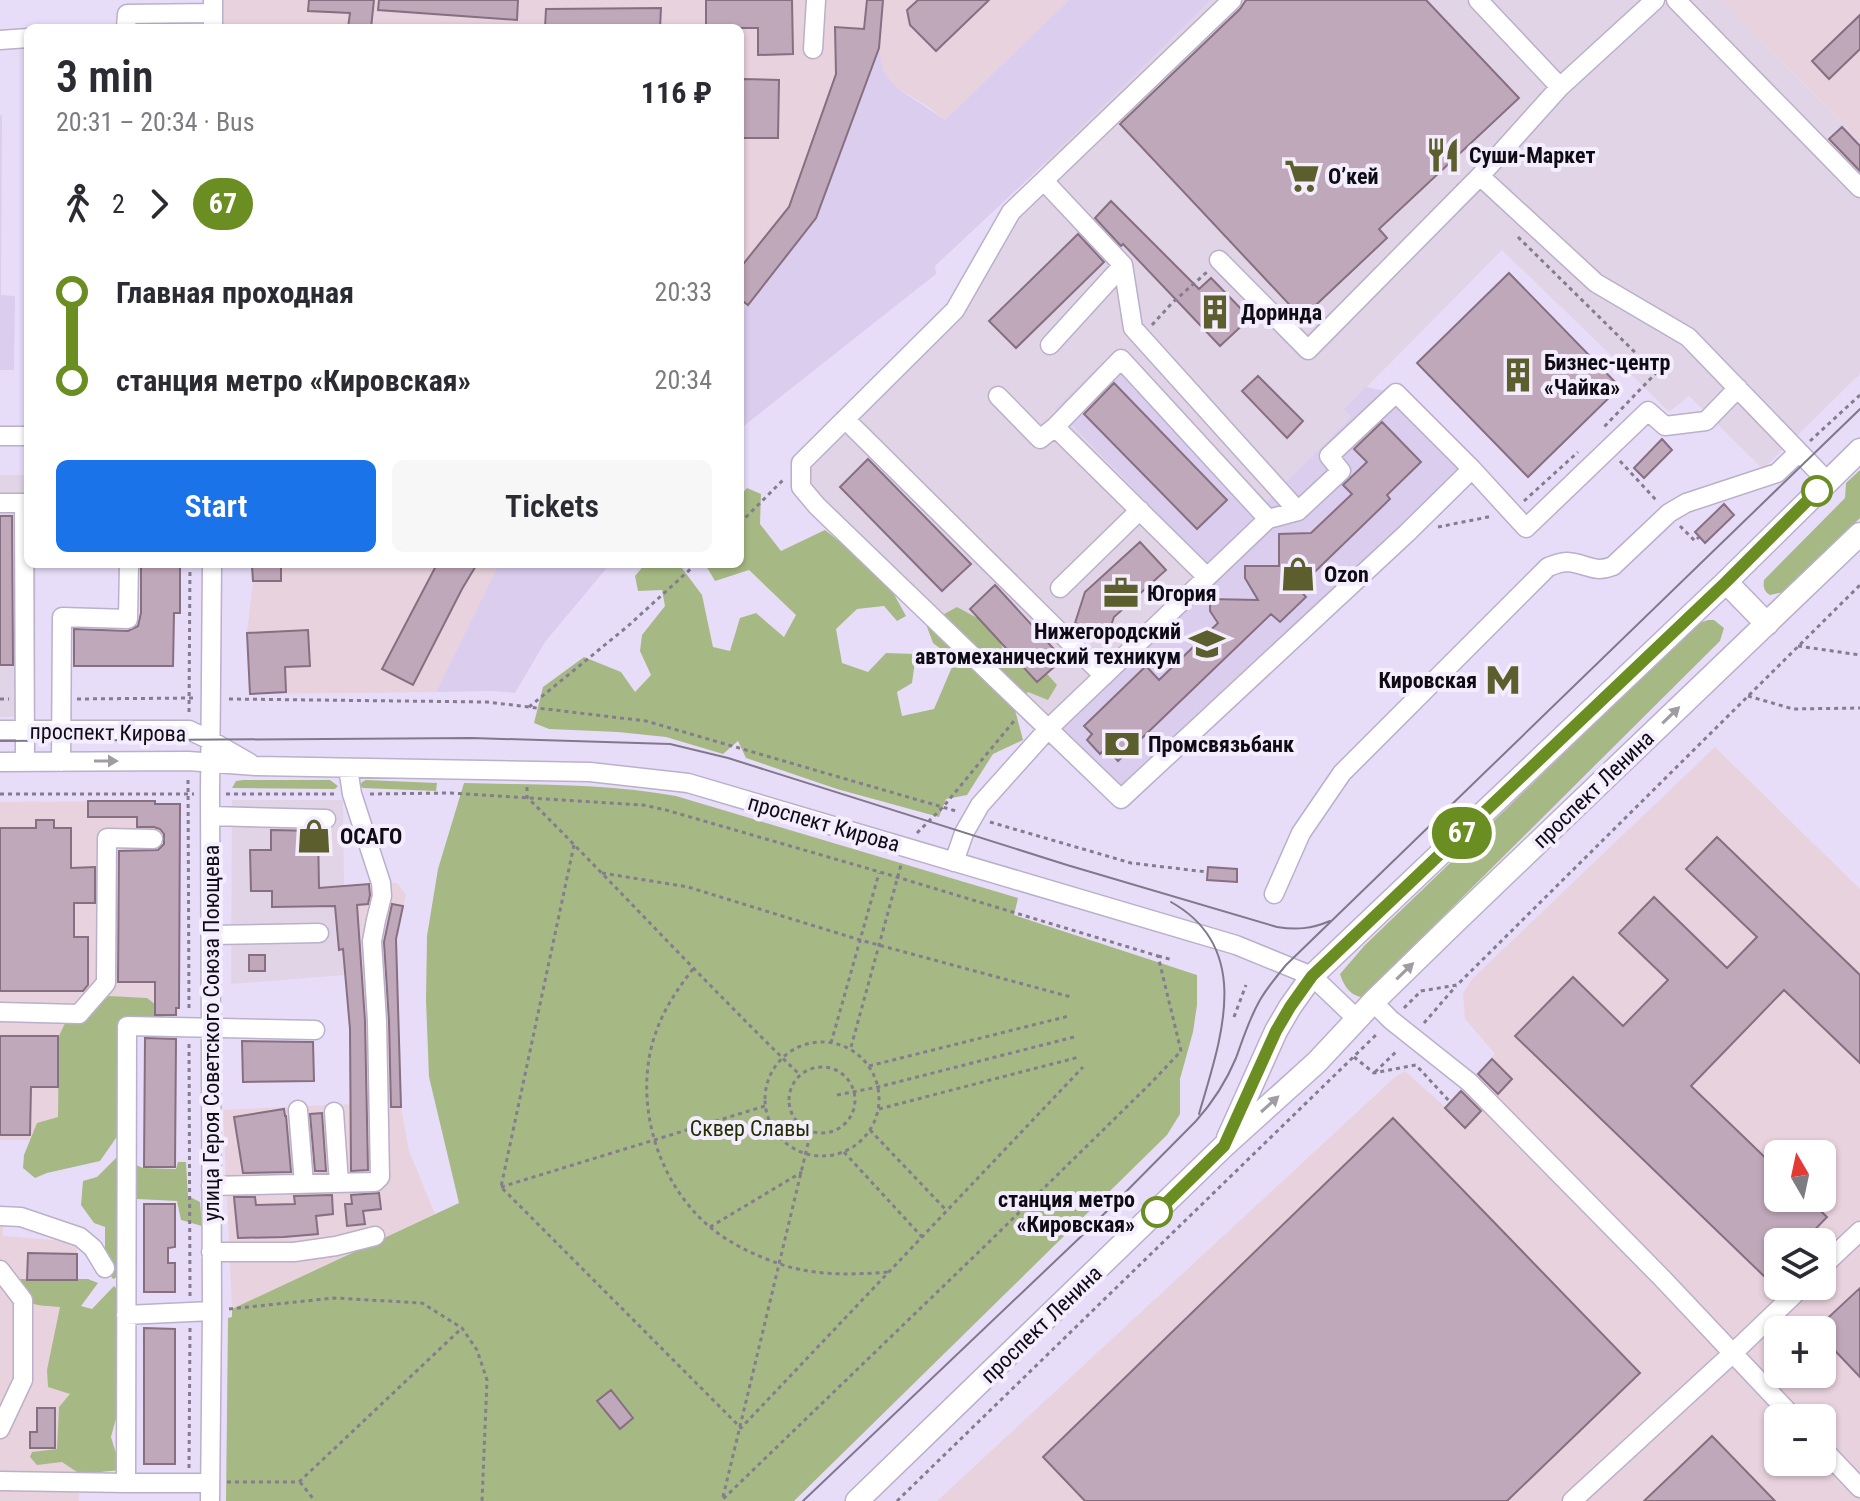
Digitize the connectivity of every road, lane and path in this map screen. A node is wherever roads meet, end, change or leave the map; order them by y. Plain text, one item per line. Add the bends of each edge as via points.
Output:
1 (816, 0) edge
2 (1232, 0) edge
3 (1478, 0) edge
4 (1655, 0) edge
5 (1676, 0) edge
6 (127, 14) edge
7 (213, 14) edge
8 (24, 38) edge
9 (0, 40) edge
10 (813, 49) dead end
11 (1560, 87) junction
12 (1480, 176) junction
13 (1044, 181) junction
14 (1860, 188) edge
15 (1518, 237) dead end
16 (1219, 260) joint
17 (1123, 265) junction
18 (1142, 337) junction
19 (1050, 345) dead end
20 (1738, 388) junction
21 (1860, 395) edge
22 (998, 396) dead end
23 (845, 419) junction
24 (1055, 427) junction
25 (1596, 435) dead end
26 (0, 436) edge
27 (24, 436) edge
28 (1860, 450) edge
29 (1799, 452) junction
30 (801, 463) junction
31 (1472, 469) junction
32 (1638, 472) dead end
33 (1634, 476) dead end
34 (1827, 481) junction
35 (0, 503) edge
36 (24, 503) edge
37 (1140, 510) junction
38 (1298, 511) junction
39 (744, 519) edge
40 (1268, 519) junction
41 (1860, 534) edge
42 (24, 568) edge
43 (129, 568) edge
44 (190, 568) edge
45 (212, 568) edge
46 (692, 568) edge
47 (1207, 577) junction
48 (1726, 582) junction
49 (1860, 585) edge
50 (1060, 588) dead end
51 (1767, 624) junction
52 (1798, 646) junction
53 (1860, 655) edge
54 (1104, 676) junction
55 (1748, 696) junction
56 (190, 698) junction
57 (201, 698) dead end
58 (224, 698) dead end
59 (0, 699) edge
60 (25, 699) junction
61 (62, 699) junction
62 (1026, 706) junction
63 (528, 707) junction
64 (1860, 708) edge
65 (189, 715) dead end
66 (1049, 728) junction
67 (0, 730) edge
68 (25, 730) junction
69 (62, 730) junction
70 (210, 740) junction
71 (0, 762) edge
72 (25, 762) junction
73 (61, 762) junction
74 (210, 763) junction
75 (256, 766) junction
76 (348, 768) junction
77 (188, 776) dead end
78 (0, 794) edge
79 (188, 794) junction
80 (201, 794) dead end
81 (220, 794) dead end
82 (352, 794) junction
83 (527, 797) junction
84 (943, 807) junction
85 (210, 816) junction
86 (972, 816) junction
87 (326, 819) dead end
88 (916, 834) dead end
89 (153, 839) dead end
90 (574, 845) junction
91 (902, 862) dead end
92 (954, 862) junction
93 (880, 872) junction
94 (1207, 872) dead end
95 (602, 873) junction
96 (897, 877) junction
97 (1274, 894) dead end
98 (319, 933) dead end
99 (211, 935) junction
100 (860, 940) junction
101 (878, 945) junction
102 (1158, 956) junction
103 (1173, 960) dead end
104 (693, 969) junction
105 (1312, 976) junction
106 (1246, 985) dead end
107 (1457, 985) junction
108 (1071, 997) dead end
109 (1373, 1002) junction
110 (0, 1012) edge
111 (1069, 1016) dead end
112 (1234, 1017) dead end
113 (1357, 1019) junction
114 (1391, 1020) junction
115 (189, 1027) junction
116 (211, 1027) junction
117 (315, 1030) dead end
118 (1416, 1032) dead end
119 (1074, 1037) dead end
120 (831, 1043) junction
121 (1401, 1047) dead end
122 (850, 1048) junction
123 (1079, 1057) dead end
124 (1354, 1057) junction
125 (783, 1058) junction
126 (869, 1066) junction
127 (1083, 1067) dead end
128 (1374, 1073) junction
129 (800, 1075) junction
130 (878, 1087) junction
131 (854, 1091) junction
132 (837, 1095) dead end
133 (1450, 1102) dead end
134 (766, 1106) junction
135 (879, 1109) junction
136 (298, 1110) dead end
137 (334, 1112) dead end
138 (870, 1130) junction
139 (811, 1131) junction
140 (654, 1140) junction
141 (1224, 1146) junction
142 (844, 1152) junction
143 (807, 1153) junction
144 (802, 1172) junction
145 (339, 1183) junction
146 (304, 1184) junction
147 (211, 1186) junction
148 (501, 1187) junction
149 (947, 1211) junction
150 (0, 1216) edge
151 (710, 1227) junction
152 (1860, 1231) edge
153 (375, 1236) dead end
154 (922, 1237) junction
155 (211, 1252) junction
156 (1836, 1254) edge
157 (780, 1264) junction
158 (105, 1268) dead end
159 (0, 1270) edge
160 (889, 1272) junction
161 (1788, 1300) edge
162 (212, 1311) junction
163 (190, 1312) junction
164 (126, 1315) junction
165 (462, 1328) junction
166 (1733, 1353) junction
167 (1781, 1404) edge
168 (741, 1428) junction
169 (0, 1429) edge
170 (1836, 1463) edge
171 (0, 1481) edge
172 (189, 1482) junction
173 (299, 1482) junction
174 (126, 1483) junction
175 (1860, 1488) edge
176 (63, 1492) edge
177 (210, 1492) edge
178 (722, 1500) edge
179 (315, 1501) edge
180 (482, 1501) edge
181 (857, 1501) edge
182 (897, 1501) edge
183 (1572, 1501) edge

1 - 10 street
2 - 13 street
3 - 11 street
4 - 11 street
5 - 14 street
6 - 7 street
8 - 9 street
11 - 12 street
12 - 16 street via 1308,350
12 - 20 street via 1596,283 1688,337
13 - 17 street
13 - 23 street via 1011,212 955,310
15 - 25 path via 1656,373
16 - 18 path
17 - 18 street via 1133,328
17 - 19 street
18 - 38 street
20 - 29 street
20 - 31 street via 1706,421 1665,426 1648,411 1526,528
21 - 29 path
22 - 24 street via 1040,439
23 - 30 street
23 - 54 street
24 - 37 street
24 - 40 street via 1121,359
26 - 27 street
28 - 34 main road, проспект Ленина
29 - 34 street
29 - 97 street via 1777,473 1669,513 1613,566 1604,570 1559,562 1548,567 1342,773 1301,833
30 - 39 path
30 - 62 street via 801,487 817,506
31 - 38 street via 1396,393 1329,456 1341,471
31 - 66 street via 1121,799
32 - 33 path
34 - 48 main road, проспект Ленина
35 - 36 street
37 - 47 street
37 - 50 street
38 - 40 street
40 - 47 street
41 - 51 main road, проспект Ленина
42 - 60 street
43 - 61 street via 128,619 62,617
44 - 56 path
45 - 70 street, улица Героя Советского Союза Поющева
46 - 63 path
47 - 54 street
48 - 51 main road
48 - 105 main road, проспект Ленина
49 - 52 path
109 -> 51 main road, проспект Ленина
52 - 53 path
52 - 55 path
54 - 66 street
55 - 64 path via 1793,709
55 - 107 path
56 - 57 path
56 - 61 path
56 - 65 path
58 - 63 path
59 - 60 path
60 - 68 street
61 - 69 street
62 - 66 street
62 - 84 path
63 - 84 path via 646,721
66 - 86 street
67 - 68 street, проспект Кирова
68 - 69 street, проспект Кирова
68 - 72 street
69 - 70 street, проспект Кирова via 189,730
69 - 73 street
70 - 74 street, улица Героя Советского Союза Поющева
70 - 75 street, проспект Кирова
71 - 72 street, проспект Кирова
72 - 73 street, проспект Кирова
73 -> 74 street, проспект Кирова
74 - 75 street, проспект Кирова
74 - 85 street, улица Героя Советского Союза Поющева
75 - 76 street, проспект Кирова
76 - 82 street
76 - 92 street, проспект Кирова via 590,772 688,783
77 - 79 path
78 - 79 path
79 - 80 path
79 - 115 path
81 - 82 path
82 - 83 path
82 - 145 street via 382,896 372,941 380,1177 375,1182
83 - 90 path
83 - 93 path via 643,805
84 - 86 path
84 - 88 path
85 - 87 street
85 - 99 street, улица Героя Советского Союза Поющева
86 - 92 street
86 - 94 path via 1131,863
89 - 110 street via 107,838 106,983 79,1014
90 - 95 path
90 - 148 path
91 - 96 path
92 - 105 street, проспект Кирова via 1236,945
93 - 96 path
93 - 100 path
95 - 100 path via 688,887
95 - 104 path
96 - 101 path
96 - 102 path
98 - 99 street
99 - 116 street, улица Героя Советского Союза Поющева
100 - 101 path
100 - 120 path
101 - 108 path
101 - 122 path
102 - 103 path
102 - 178 path via 1181,1051
104 - 125 path
104 - 140 path via 656,1031 647,1067 647,1109
105 - 113 street, проспект Кирова
105 - 141 main road, проспект Ленина via 1276,1031
106 - 112 path
107 - 114 path via 1421,991
107 - 118 path
109 - 113 main road, проспект Ленина
109 - 114 street
111 - 126 path
141 -> 113 main road, проспект Ленина
114 - 124 path
114 - 166 street via 1469,1082
115 - 116 street
115 - 163 path
115 - 164 street via 127,1026
116 - 117 street
116 - 147 street, улица Героя Советского Союза Поющева
119 - 130 path
120 - 122 path
120 - 125 path via 812,1043
121 - 128 path
122 - 126 path
123 - 135 path
124 - 128 path
124 - 182 path
125 - 129 path
125 - 134 path via 767,1085
126 - 130 path
127 - 149 path
128 - 133 path via 1416,1065
129 - 131 path via 810,1068 829,1067 845,1076
129 - 139 path via 789,1092 790,1110
130 - 131 path
130 - 135 path
131 - 132 path
131 - 139 path via 848,1120 830,1131
134 - 140 path
134 - 143 path via 779,1136
135 - 138 path
136 - 146 street
137 - 145 street
138 - 142 path
138 - 149 path
139 - 143 path
140 - 148 path
140 - 151 path via 684,1199
141 - 181 main road, проспект Ленина
142 - 143 path via 825,1157
142 - 154 path
143 - 144 path
144 - 151 path
144 - 157 path
145 - 146 street
146 - 147 street
147 - 155 street, улица Героя Советского Союза Поющева
148 - 168 path
149 - 154 path
150 - 158 street via 21,1217 80,1237
151 - 157 path
152 - 156 street
153 - 155 street via 294,1252
154 - 160 path
155 - 162 street, улица Героя Советского Союза Поющева
157 - 160 path via 850,1275
157 - 168 path
159 - 169 street via 23,1300 23,1380
160 - 168 path
161 - 166 street
162 - 163 street
162 - 165 path via 334,1298 422,1303
162 - 177 street, улица Героя Советского Союза Поющева
163 - 164 street
163 - 172 path
164 - 174 street
165 - 173 path
165 - 180 path via 487,1380
166 - 167 street
166 - 183 street
168 - 178 path
170 - 175 street
171 - 176 street
172 - 174 street
172 - 177 street
173 - 177 path
173 - 179 path
174 - 176 street

